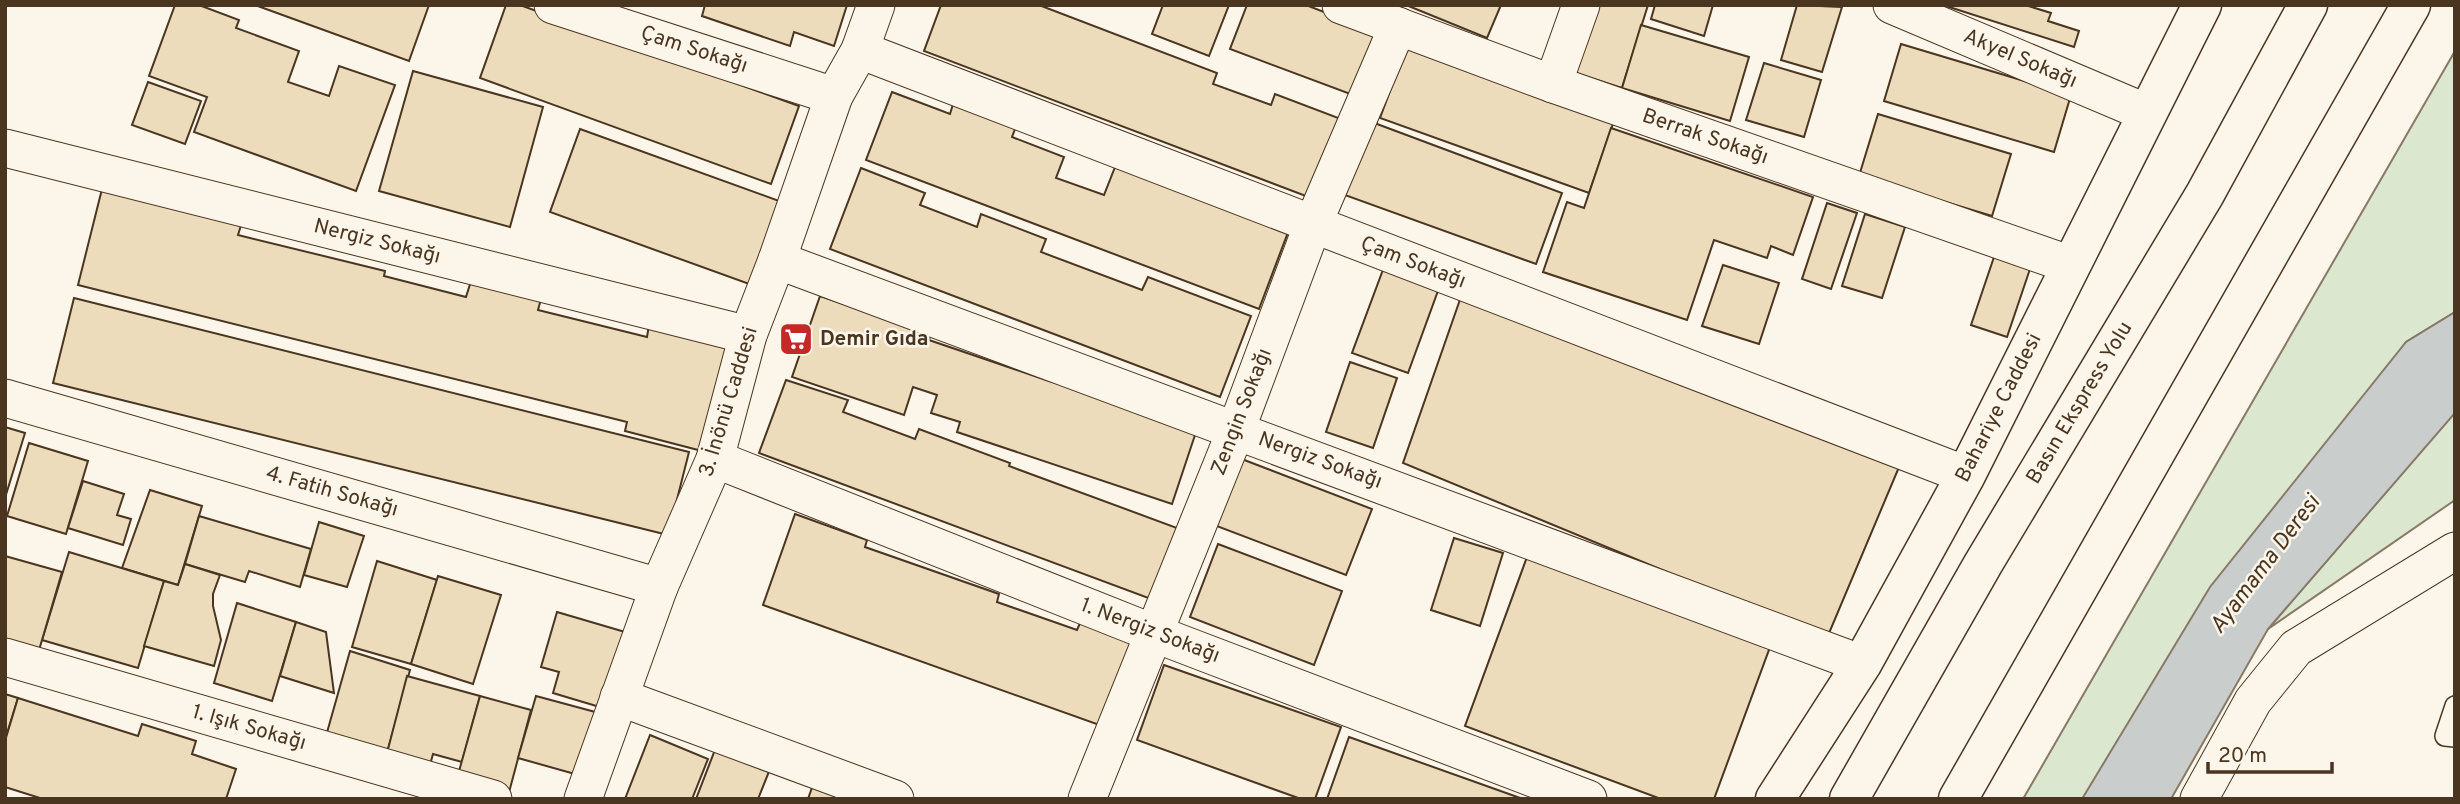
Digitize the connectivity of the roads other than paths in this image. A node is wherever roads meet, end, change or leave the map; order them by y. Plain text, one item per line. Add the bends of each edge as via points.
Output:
1 (553, 5) edge
2 (876, 5) edge
3 (1341, 5) edge
4 (1581, 5) edge
5 (1892, 5) edge
6 (2202, 5) edge
7 (2308, 5) edge
8 (2411, 5) edge
9 (1398, 26) junction
10 (860, 50) junction
11 (1553, 84) junction
12 (834, 96) junction
13 (2147, 113) junction
14 (5, 148) edge
15 (1313, 224) junction
16 (777, 260) junction
17 (2071, 265) junction
18 (748, 335) junction
19 (5, 398) edge
20 (1236, 430) junction
21 (715, 459) junction
22 (1966, 475) junction
23 (2455, 551) edge
24 (659, 587) junction
25 (1153, 633) junction
26 (5, 657) edge
27 (1862, 664) junction
28 (619, 697) junction
29 (2455, 706) edge
30 (2455, 737) edge
31 (493, 799) edge
32 (583, 799) edge
33 (895, 799) edge
34 (1087, 799) edge
35 (1588, 799) edge
36 (1775, 799) edge
37 (1849, 799) edge
38 (1958, 799) edge
39 (2199, 799) edge

1 - 12 street, Çam Sokağı
2 - 10 street, 3. İnönü Caddesi
3 - 9 street, Berrak Sokağı
4 - 11 street
5 - 13 street, Akyel Sokağı
6 - 13 main road, Bahariye Caddesi
7 - 37 main road, Basın Ekspress Yolu via 2205,194 1983,564
8 - 38 main road
9 - 11 street, Berrak Sokağı
9 - 15 street, Zengin Sokağı
10 - 12 street, 3. İnönü Caddesi
10 - 15 street, Çam Sokağı
11 - 17 street, Berrak Sokağı
12 - 16 street, 3. İnönü Caddesi
13 - 17 main road, Bahariye Caddesi
14 - 18 street, Nergiz Sokağı
15 - 20 street, Zengin Sokağı
15 - 22 street, Çam Sokağı
16 - 18 street, 3. İnönü Caddesi
16 - 20 street, Nergiz Sokağı
17 - 22 main road, Bahariye Caddesi
18 - 21 street, 3. İnönü Caddesi
19 - 24 street, 4. Fatih Sokağı
20 - 25 street, Zengin Sokağı
20 - 27 street, Nergiz Sokağı
21 - 24 street, 3. İnönü Caddesi
21 - 25 street, 1. Nergiz Sokağı
22 - 27 main road, Bahariye Caddesi
23 - 39 street via 2296,648 2253,701
24 - 28 street, 3. İnönü Caddesi
25 - 34 street, Zengin Sokağı
25 - 35 street, 1. Nergiz Sokağı
26 - 31 street, 1. Işık Sokağı
27 - 36 main road, Bahariye Caddesi
28 - 32 street, 3. İnönü Caddesi
28 - 33 street
29 - 30 lane via 2445,736

